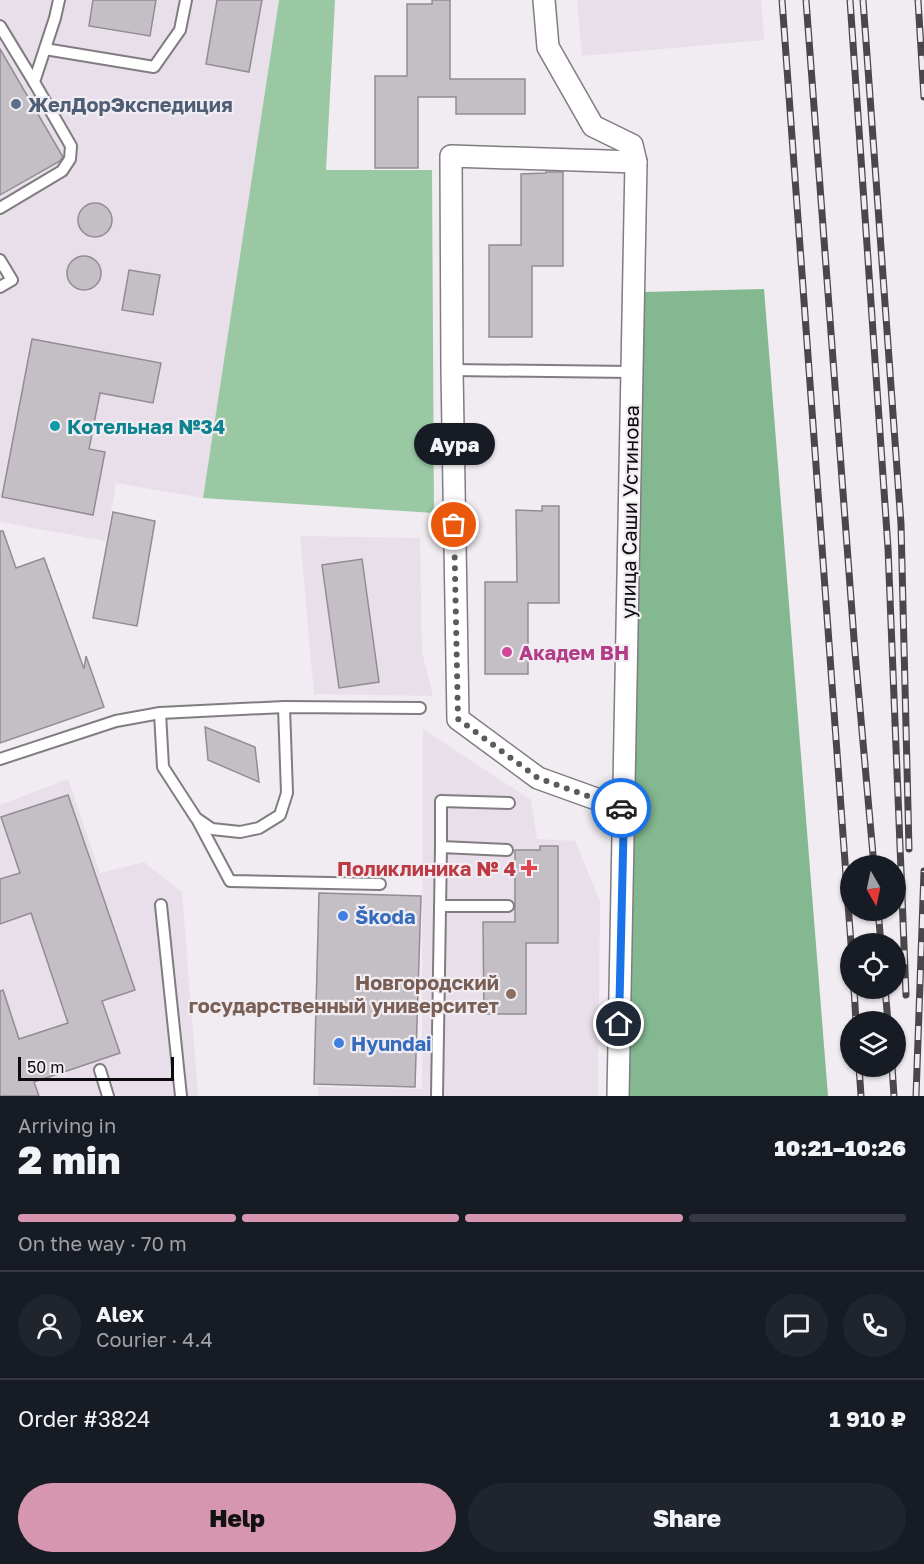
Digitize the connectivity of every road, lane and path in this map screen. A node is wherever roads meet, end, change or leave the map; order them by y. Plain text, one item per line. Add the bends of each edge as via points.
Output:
1 (59, 0) edge
2 (186, 0) edge
3 (544, 0) edge
4 (0, 26) edge
5 (45, 49) junction
6 (34, 82) junction
7 (636, 162) junction
8 (0, 208) edge
9 (0, 260) edge
10 (0, 287) edge
11 (452, 370) junction
12 (632, 372) junction
13 (284, 707) junction
14 (420, 708) dead end
15 (160, 713) junction
16 (0, 759) edge
17 (509, 803) dead end
18 (624, 809) junction
19 (196, 818) junction
20 (441, 848) junction
21 (507, 850) dead end
22 (380, 884) dead end
23 (161, 905) dead end
24 (440, 906) junction
25 (508, 906) dead end
26 (100, 1070) dead end
27 (108, 1096) edge
28 (181, 1096) edge
29 (437, 1096) edge
30 (618, 1096) edge

1 - 5 lane
2 - 5 lane via 180,30 154,67
3 - 7 street via 548,47 593,126 632,145
4 - 6 lane
5 - 6 lane
6 - 8 lane via 71,146 70,159 62,171
7 - 11 street via 451,156
7 - 12 street, улица Саши Устинова
9 - 10 lane via 12,280
11 - 12 lane
11 - 18 street via 458,719 538,778
12 - 18 street, улица Саши Устинова
13 - 14 lane
13 - 15 lane
13 - 19 lane via 287,793 280,815 259,828 240,832 213,829
15 - 16 lane via 116,721
15 - 19 lane via 163,767
17 - 20 lane via 441,801
18 - 30 street, улица Саши Устинова
19 - 22 lane via 230,881
20 - 21 lane
20 - 24 lane
23 - 28 lane
24 - 25 lane
24 - 29 lane
26 - 27 lane

